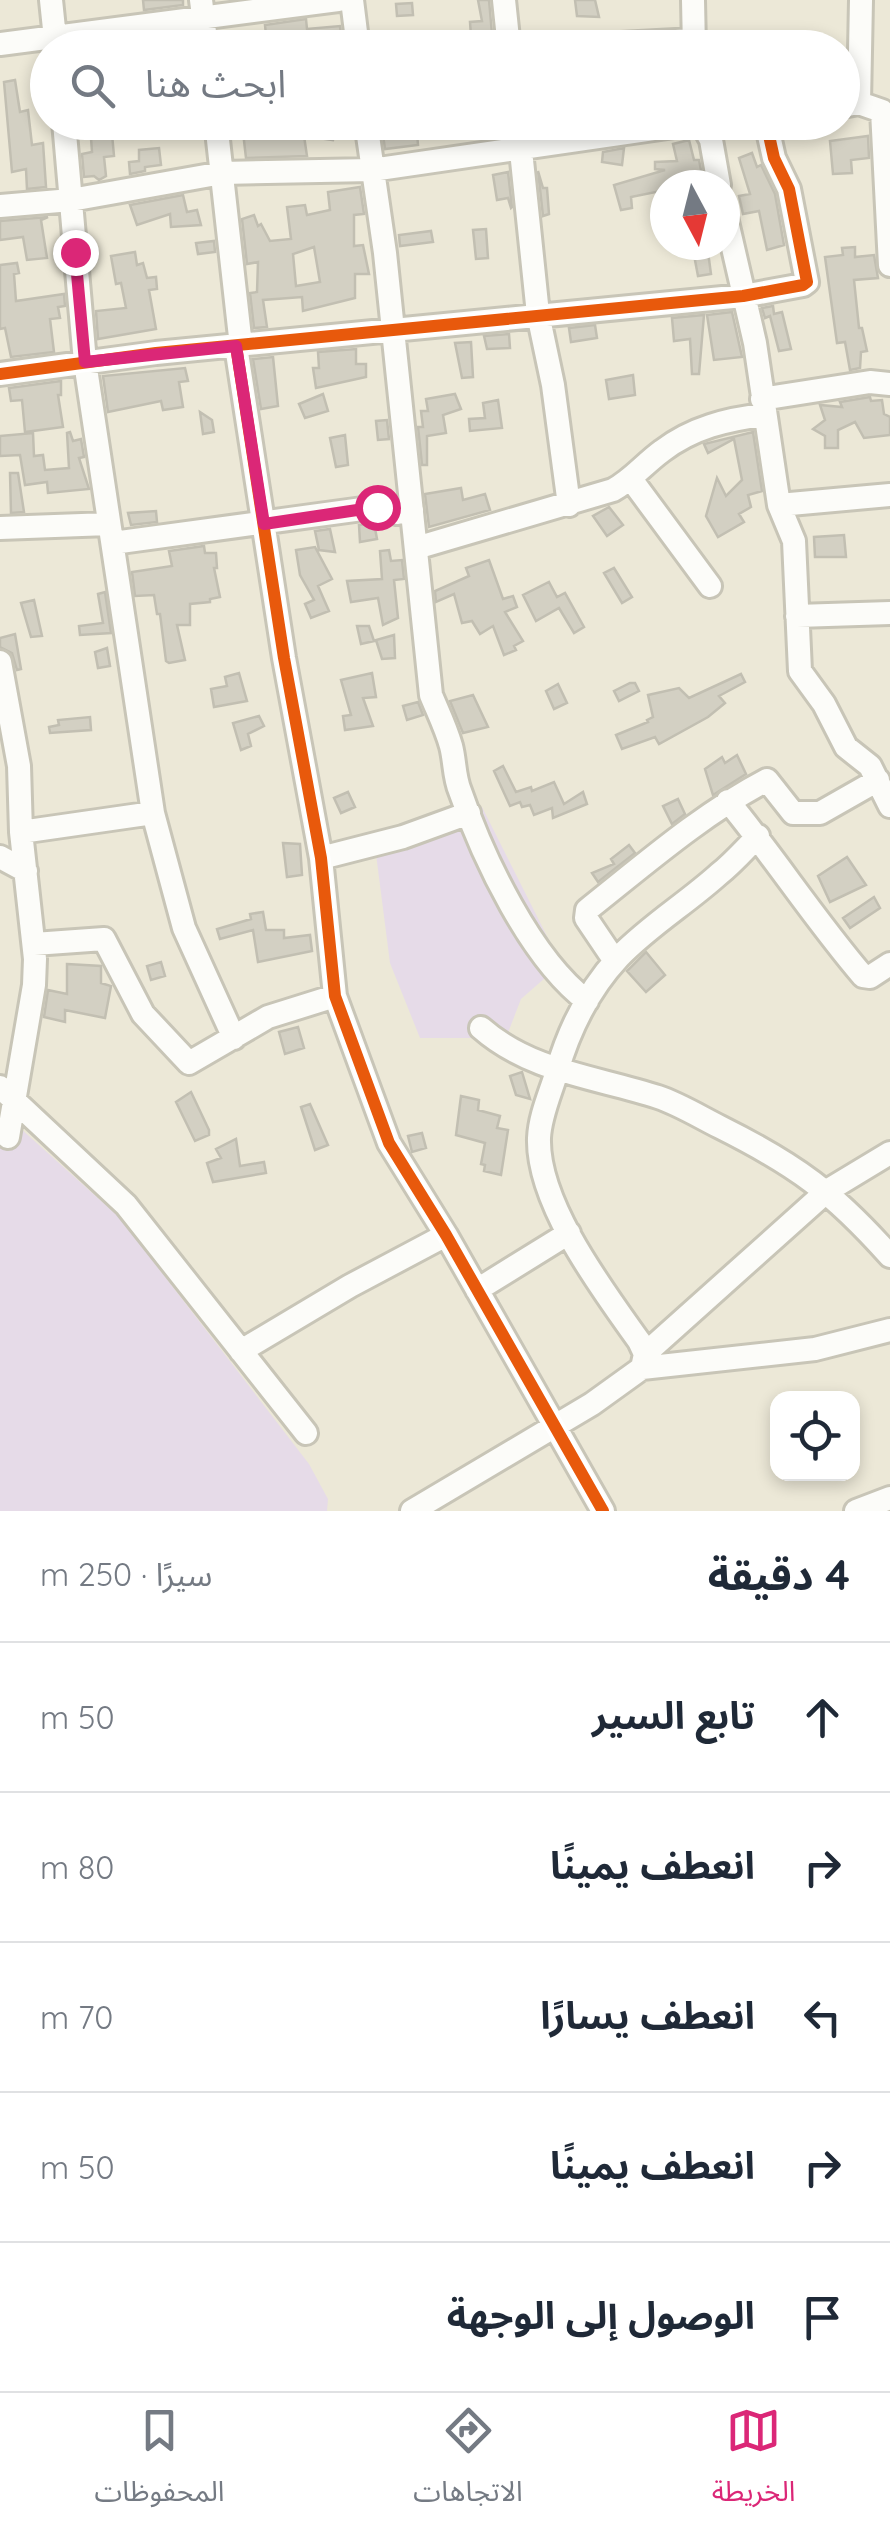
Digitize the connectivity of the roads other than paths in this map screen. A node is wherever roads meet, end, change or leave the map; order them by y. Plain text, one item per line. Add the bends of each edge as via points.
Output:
1 (51, 0) edge
2 (338, 0) edge
3 (352, 0) edge
4 (504, 0) edge
5 (694, 0) edge
6 (860, 0) edge
7 (202, 10) edge
8 (55, 30) edge
9 (111, 30) edge
10 (356, 30) edge
11 (507, 30) edge
12 (694, 30) edge
13 (857, 30) edge
14 (30, 43) edge
15 (0, 44) edge
16 (860, 106) edge
17 (66, 140) edge
18 (218, 140) edge
19 (368, 140) edge
20 (520, 140) edge
21 (574, 140) edge
22 (711, 140) edge
23 (770, 140) edge
24 (521, 147) junction
25 (372, 170) junction
26 (716, 170) edge
27 (222, 172) junction
28 (71, 200) junction
29 (0, 206) edge
30 (888, 206) edge
31 (735, 260) edge
32 (890, 265) edge
33 (743, 296) junction
34 (538, 314) junction
35 (392, 330) junction
36 (238, 346) junction
37 (85, 362) junction
38 (0, 374) edge
39 (890, 384) edge
40 (763, 407) junction
41 (631, 479) junction
42 (890, 495) edge
43 (570, 505) junction
44 (779, 506) junction
45 (412, 510) junction
46 (264, 524) junction
47 (0, 528) edge
48 (111, 533) junction
49 (416, 548) junction
50 (710, 586) dead end
51 (890, 614) edge
52 (797, 616) junction
53 (0, 662) edge
54 (879, 768) edge
55 (728, 800) junction
56 (890, 806) edge
57 (153, 812) junction
58 (470, 814) junction
59 (21, 832) junction
60 (758, 836) junction
61 (0, 856) edge
62 (321, 858) junction
63 (26, 871) junction
64 (34, 944) junction
65 (615, 962) junction
66 (890, 964) edge
67 (335, 996) junction
68 (587, 1001) junction
69 (481, 1028) dead end
70 (234, 1038) junction
71 (557, 1071) junction
72 (7, 1094) edge
73 (8, 1137) dead end
74 (890, 1153) edge
75 (828, 1191) junction
76 (570, 1233) junction
77 (446, 1235) junction
78 (890, 1256) edge
79 (477, 1290) junction
80 (890, 1330) edge
81 (241, 1351) junction
82 (643, 1361) junction
83 (554, 1425) junction
84 (306, 1433) dead end
85 (890, 1498) edge
86 (412, 1511) edge
87 (603, 1511) edge
88 (856, 1511) edge

1 - 8 street
2 - 7 street
3 - 10 street
4 - 11 street
5 - 12 street
6 - 13 street
7 - 9 street
14 - 15 street
16 - 30 street via 882,111
17 - 28 street
18 - 27 street
19 - 25 street
20 - 24 street
21 - 24 street
22 - 26 street
23 - 33 street via 788,189 806,282
24 - 25 street
24 - 34 street
25 - 27 street
25 - 35 street
27 - 28 street
27 - 36 street
28 - 29 street
28 - 37 street
30 - 32 street
31 - 33 street
33 - 34 street
33 - 40 street
34 - 35 street
34 - 43 street
35 - 36 street
35 - 45 street
36 - 37 street
36 - 46 street
37 - 38 street
37 - 48 street
39 - 40 street via 870,382
40 - 41 street via 686,436
40 - 44 street
41 - 43 street
41 - 50 street
42 - 44 street
43 - 49 street
44 - 52 street via 794,541
45 - 46 street via 377,507
45 - 49 street
46 - 48 street
46 - 62 street
47 - 48 street
48 - 57 street
49 - 58 street via 431,695
51 - 52 street
52 - 54 street via 800,672 846,747
53 - 59 street via 19,766
54 - 55 street via 820,813 792,813 768,780
54 - 56 street
55 - 60 street
55 - 65 street via 588,910 586,918
57 - 59 street
57 - 70 street via 184,928
58 - 62 street
58 - 68 street via 540,954
59 - 63 street
60 - 65 street
60 - 66 street via 863,976
61 - 63 street
62 - 67 street
63 - 64 street
64 - 70 street via 104,939 143,1014 185,1062
64 - 72 street via 34,985
65 - 68 street
67 - 70 street via 268,1018
67 - 77 street via 389,1143
68 - 71 street
69 - 71 street via 501,1046
71 - 75 street via 663,1098 782,1158
71 - 76 street via 540,1127 540,1152 547,1192
72 - 73 street
72 - 81 street via 126,1205
74 - 75 street
75 - 78 street
75 - 82 street
76 - 79 street
76 - 82 street via 640,1341
77 - 79 street
77 - 81 street
79 - 83 street
80 - 82 street via 815,1348
81 - 84 street
82 - 83 street via 592,1404
83 - 86 street
83 - 87 street
85 - 88 street

